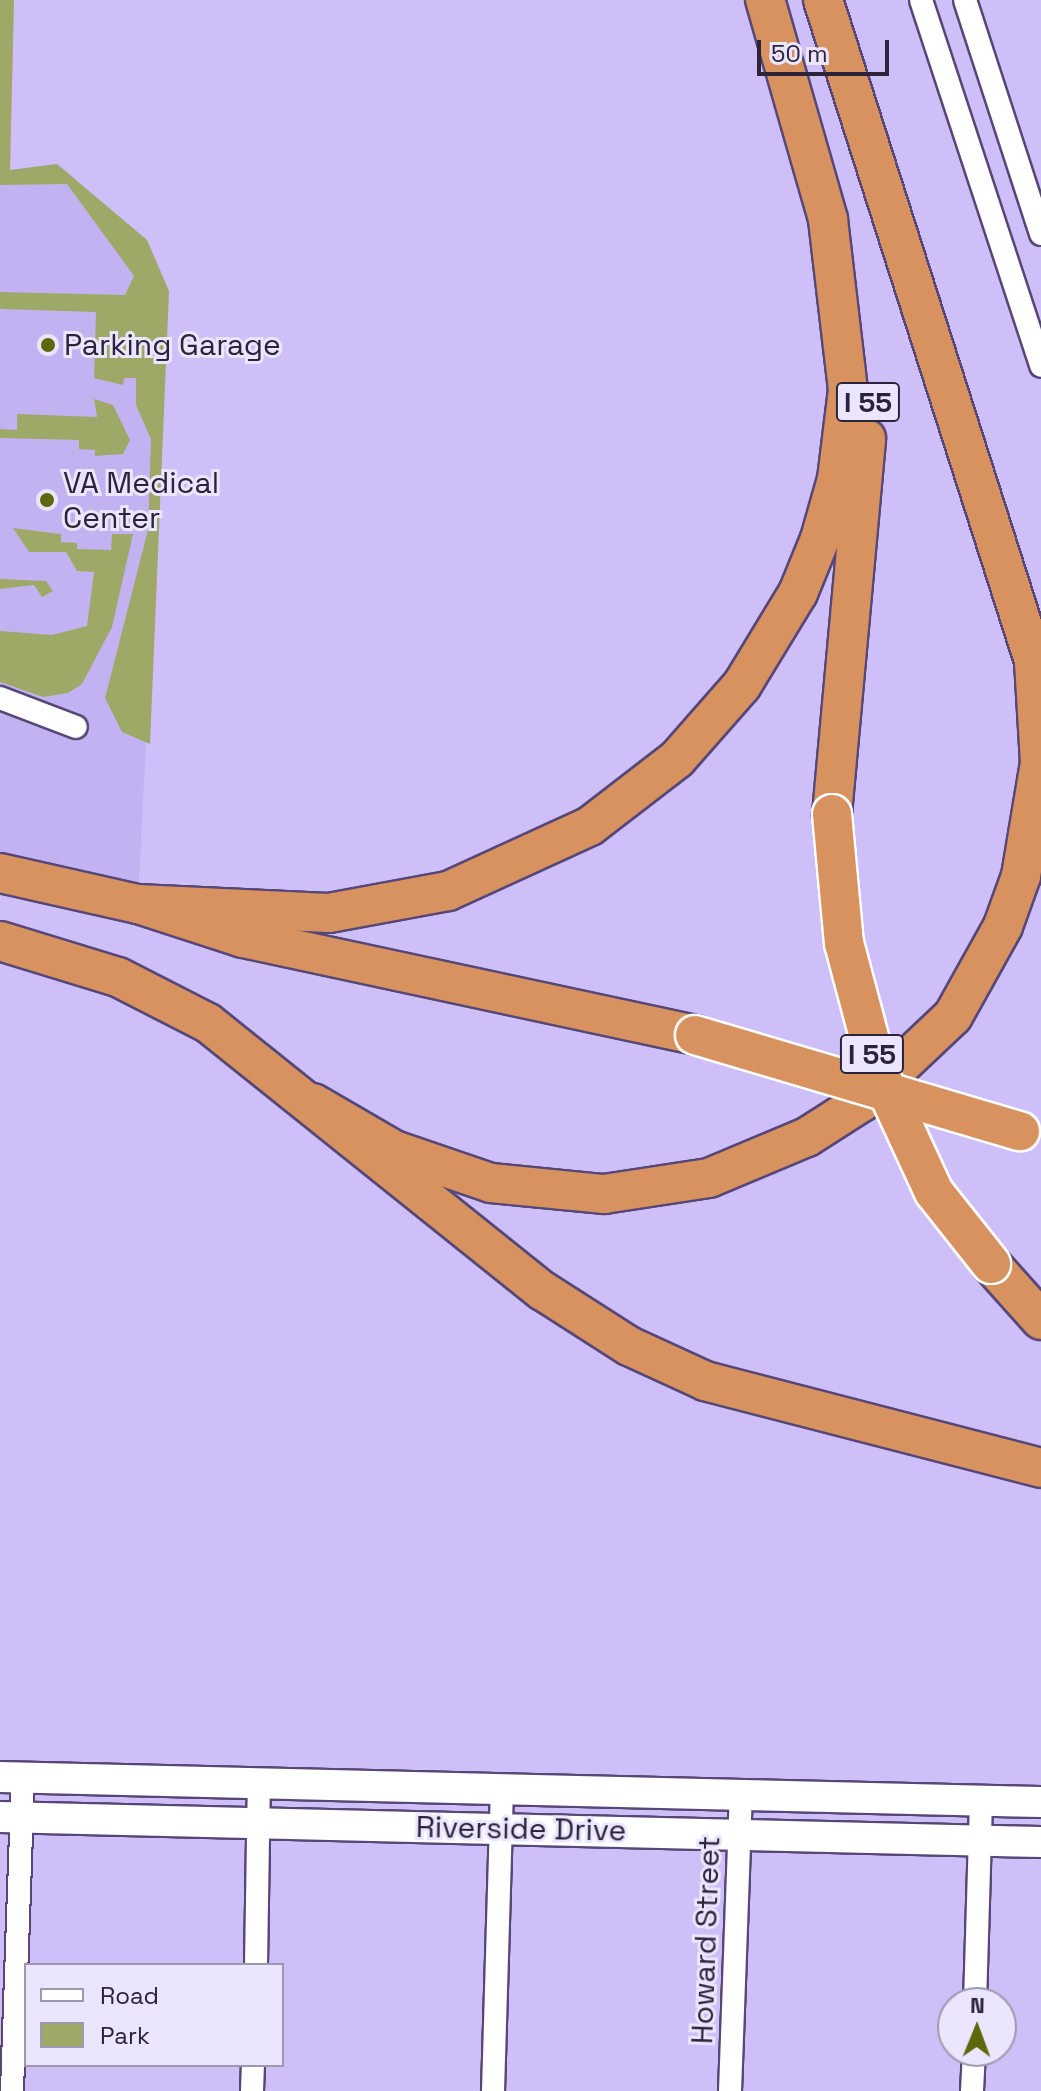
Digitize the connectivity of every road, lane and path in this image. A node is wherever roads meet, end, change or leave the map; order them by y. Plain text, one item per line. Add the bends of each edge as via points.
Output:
1 (765, 0) edge
2 (784, 0) edge
3 (823, 0) edge
4 (849, 0) edge
5 (921, 0) edge
6 (965, 0) edge
7 (1041, 234) edge
8 (1041, 366) edge
9 (1041, 588) edge
10 (0, 698) edge
11 (76, 727) dead end
12 (0, 873) edge
13 (138, 904) junction
14 (0, 941) edge
15 (313, 1103) junction
16 (1030, 1136) edge
17 (1041, 1320) edge
18 (1041, 1468) edge
19 (11, 1777) edge
20 (259, 1784) junction
21 (502, 1787) junction
22 (741, 1792) junction
23 (981, 1800) junction
24 (1041, 1802) edge
25 (10, 1818) edge
26 (260, 1825) junction
27 (501, 1829) junction
28 (740, 1832) junction
29 (980, 1840) junction
30 (1041, 1842) edge
31 (256, 1963) edge
32 (975, 1987) edge
33 (253, 2067) edge
34 (973, 2067) edge
35 (12, 2091) edge
36 (252, 2091) edge
37 (493, 2091) edge
38 (730, 2091) edge
39 (972, 2091) edge

1 - 13 highway via 828,219 848,390 837,479 820,539 798,593 742,685 677,759 590,826 448,891 329,913
2 - 17 highway, I 55, bridge via 848,201 867,320 865,461 832,814 844,943 878,1071 934,1192
3 - 15 highway via 1034,661 1038,779 1021,876 1003,926 953,1016 862,1102 807,1137 709,1178 604,1194 491,1183 394,1150
4 - 9 highway
5 - 8 street
6 - 7 street
10 - 11 street
12 - 13 highway
13 - 16 highway, bridge via 243,938 695,1035
14 - 15 highway via 76,960 168,1000
15 - 18 highway via 462,1229 629,1346 705,1381
19 - 20 street, Riverside Drive
19 - 25 street
20 - 21 street, Riverside Drive
20 - 26 street
21 - 22 street, Riverside Drive
21 - 27 street
22 - 23 street, Riverside Drive
22 - 28 street, Howard Street
23 - 24 street, Riverside Drive
23 - 29 street
25 - 26 street, Riverside Drive
25 - 35 street
26 - 27 street, Riverside Drive
26 - 31 street
27 - 28 street, Riverside Drive
27 - 37 street
28 - 29 street, Riverside Drive
28 - 38 street, Howard Street
29 - 30 street, Riverside Drive
29 - 32 street
33 - 36 street
34 - 39 street

